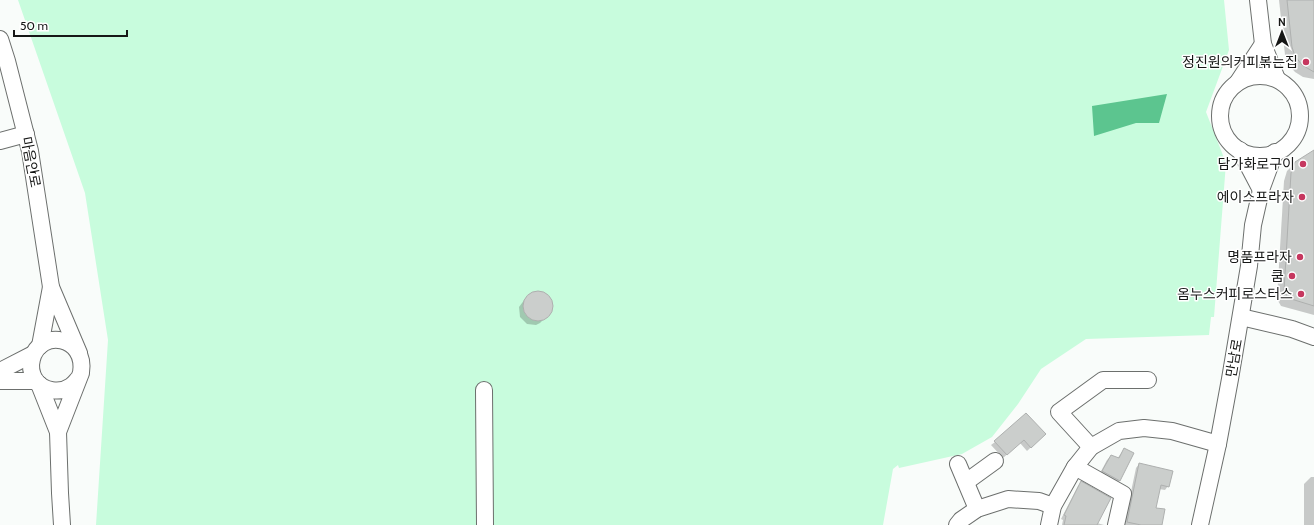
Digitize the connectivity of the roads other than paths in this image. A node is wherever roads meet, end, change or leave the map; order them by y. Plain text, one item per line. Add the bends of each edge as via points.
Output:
1 (1258, 0) edge
2 (0, 39) edge
3 (1263, 44) junction
4 (1276, 79) junction
5 (1238, 82) junction
6 (1307, 116) edge
7 (26, 134) junction
8 (0, 140) edge
9 (1240, 150) junction
10 (1275, 152) junction
11 (1261, 190) junction
12 (51, 287) junction
13 (1241, 317) junction
14 (1314, 337) edge
15 (37, 350) junction
16 (79, 353) junction
17 (0, 371) edge
18 (78, 379) junction
19 (1148, 380) dead end
20 (0, 381) edge
21 (38, 382) junction
22 (484, 390) dead end
23 (58, 432) junction
24 (1218, 444) junction
25 (1091, 447) junction
26 (995, 461) dead end
27 (958, 464) dead end
28 (1075, 467) junction
29 (966, 482) junction
30 (1053, 506) junction
31 (977, 509) junction
32 (62, 525) edge
33 (485, 525) edge
34 (957, 525) edge
35 (1049, 525) edge
36 (1116, 525) edge
37 (1200, 525) edge

1 - 3 street
2 - 7 street, 마음안로
3 - 4 street
3 - 5 street
4 - 5 street via 1264,76 1251,77
4 - 6 street via 1294,94 1298,105
5 - 9 street via 1228,91 1222,103 1220,116 1222,130 1229,141
6 - 10 street via 1293,138
7 - 8 street
7 - 12 street, 마음안로
9 - 10 street via 1264,155
9 - 11 street
10 - 11 street, 만남로
11 - 13 street, 만남로 via 1253,225
12 - 15 street
12 - 16 street
13 - 14 street
13 - 24 street, 만남로
15 - 16 street via 46,342 61,340 68,342
15 - 17 street
15 - 21 street via 31,361 31,368
16 - 18 street via 82,366
18 - 21 street via 64,390 46,388
18 - 23 street
19 - 25 street via 1103,380 1059,412
20 - 21 street
21 - 23 street
22 - 33 street
23 - 32 street
24 - 25 street via 1172,431 1144,428 1119,431
24 - 37 street, 만남로
25 - 28 street
26 - 29 street
27 - 29 street
28 - 30 street
28 - 36 street via 1123,494
29 - 31 street
30 - 31 street via 1039,501 1008,499
30 - 35 street
31 - 34 street

